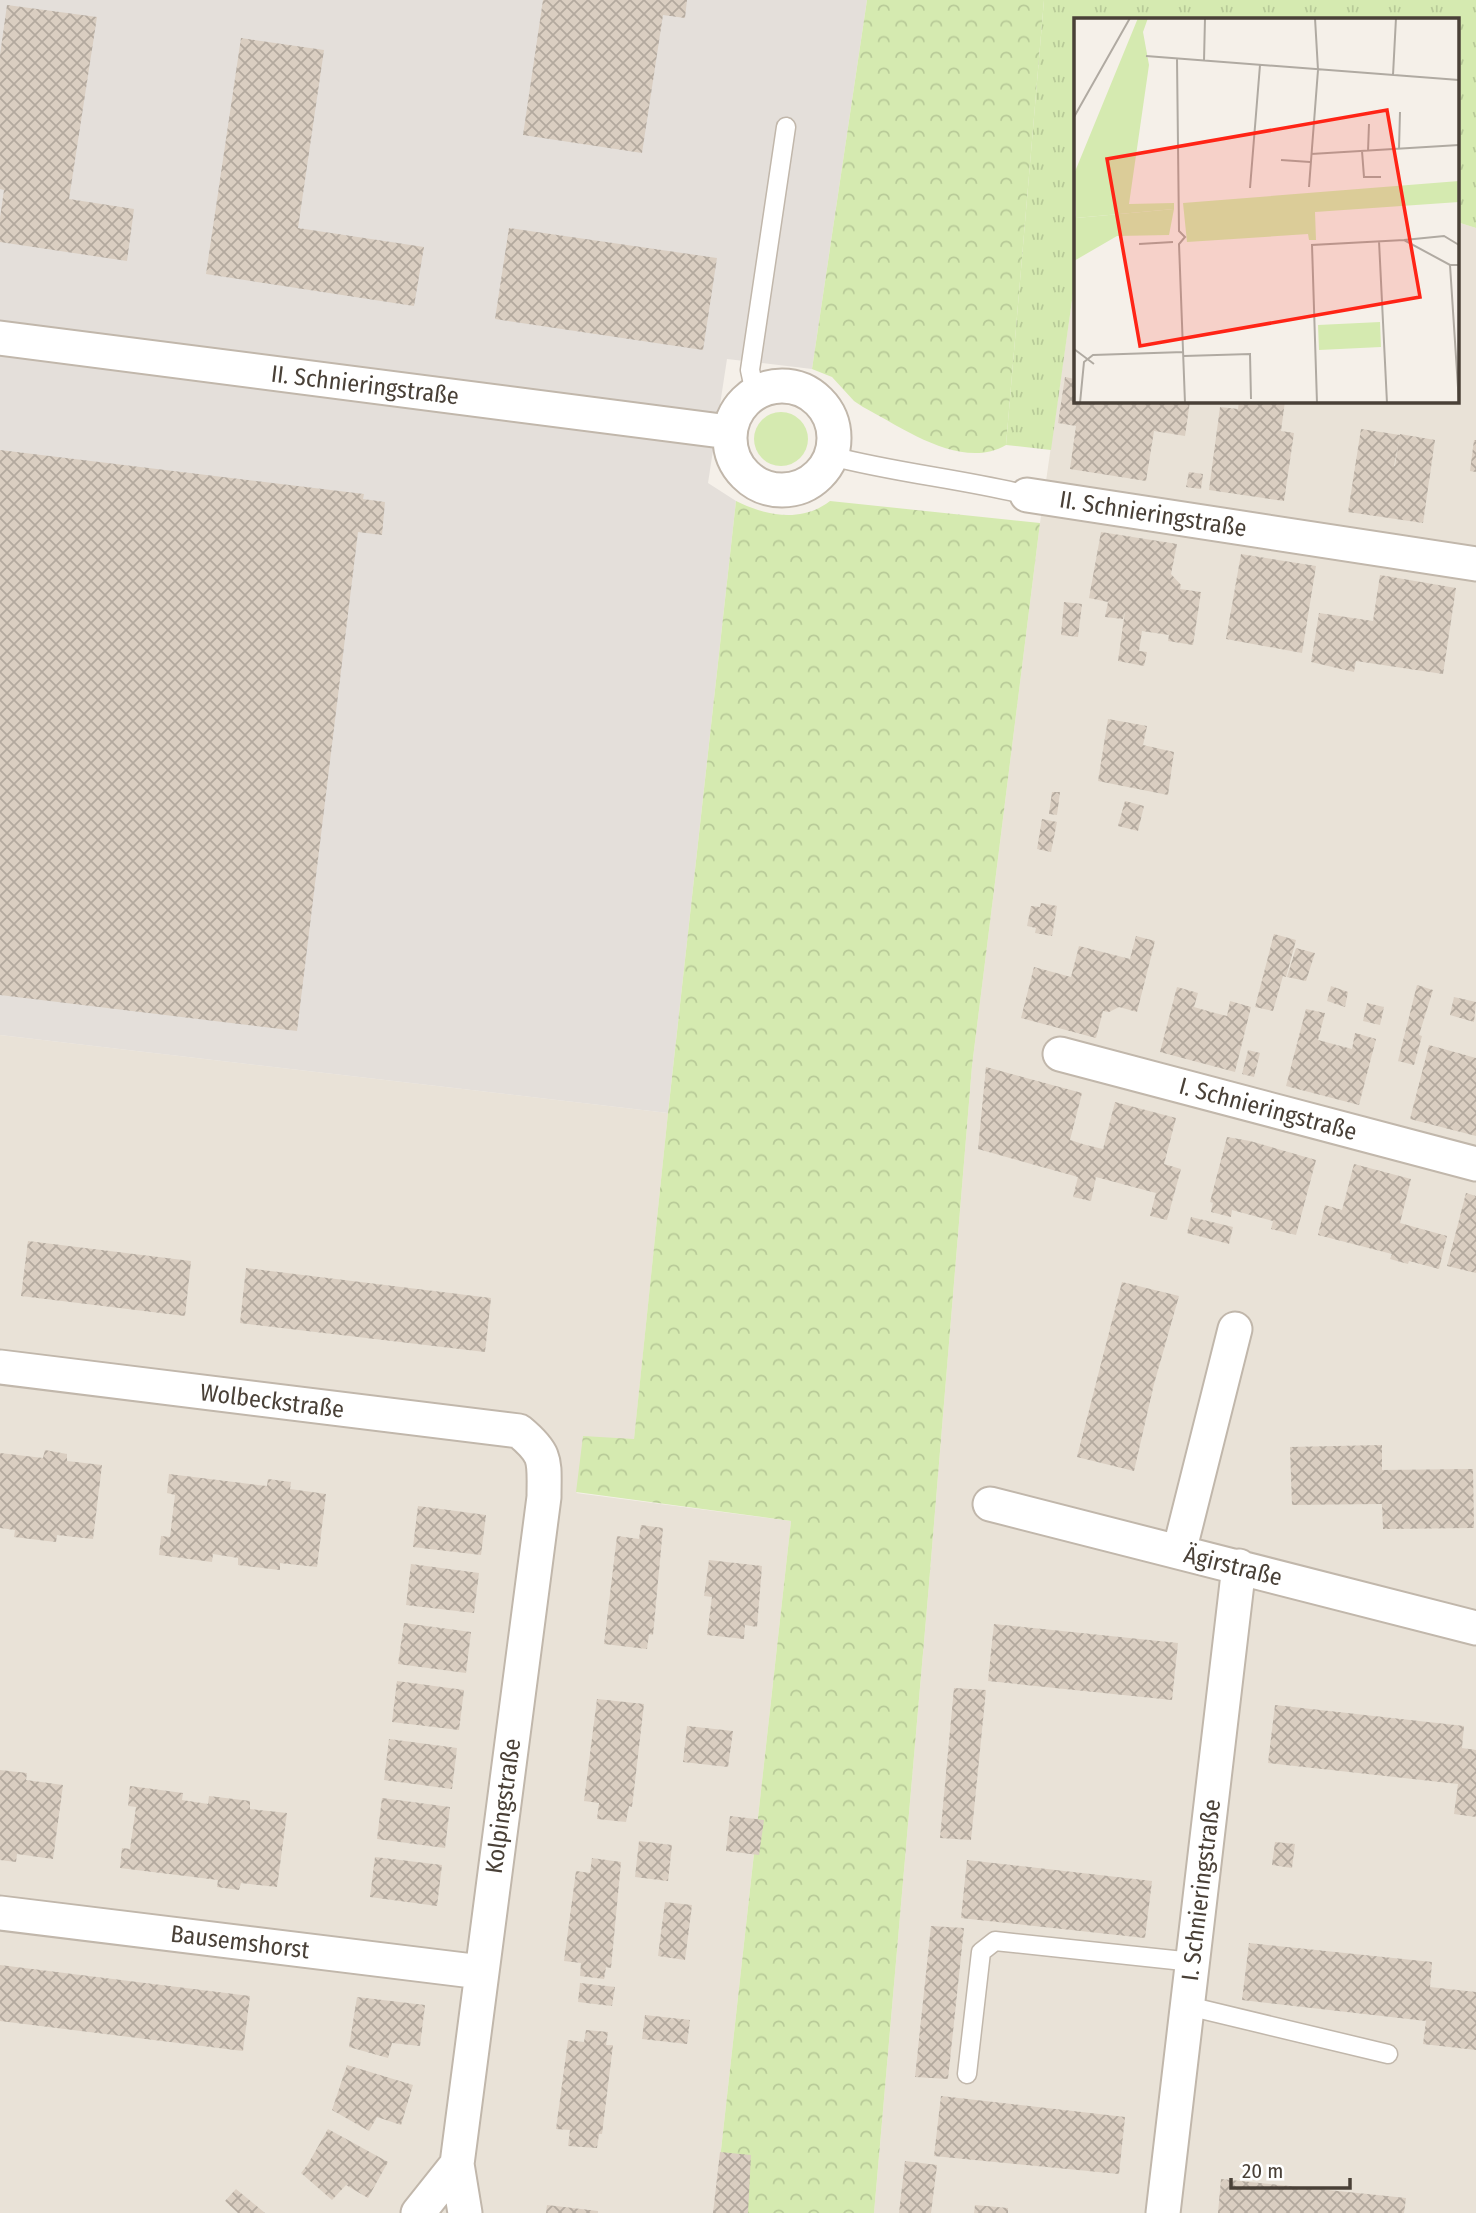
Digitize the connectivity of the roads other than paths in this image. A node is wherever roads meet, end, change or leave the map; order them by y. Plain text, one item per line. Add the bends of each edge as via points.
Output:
1 (786, 127) dead end
2 (0, 338) edge
3 (755, 393) junction
4 (729, 432) junction
5 (831, 456) junction
6 (1027, 495) joint
7 (1476, 564) edge
8 (1060, 1054) dead end
9 (1476, 1164) edge
10 (1235, 1329) dead end
11 (0, 1367) edge
12 (539, 1448) joint
13 (990, 1504) dead end
14 (1179, 1552) junction
15 (1239, 1566) junction
16 (1476, 1628) edge
17 (0, 1913) edge
18 (1193, 1962) junction
19 (481, 1972) junction
20 (1188, 2006) junction
21 (1388, 2054) dead end
22 (967, 2074) dead end
23 (457, 2164) junction
24 (418, 2213) edge
25 (465, 2213) edge
26 (1163, 2213) edge

1 - 3 lane via 750,370
2 - 4 street, II. Schnieringstraße
3 - 4 street via 736,411
3 - 5 street via 781,385 808,392 830,417
4 - 5 street via 738,468 772,490 805,485 820,474
5 - 6 lane, II. Schnieringstraße
6 - 7 street, II. Schnieringstraße
8 - 9 street, I. Schnieringstraße
10 - 14 street
11 - 12 street, Wolbeckstraße via 519,1432
12 - 19 street, Kolpingstraße via 544,1497
13 - 14 street, Ägirstraße
14 - 15 street, Ägirstraße
15 - 16 street, Ägirstraße
15 - 18 street, I. Schnieringstraße
17 - 19 street, Bausemshorst
18 - 20 street, I. Schnieringstraße
18 - 22 lane via 995,1941 981,1952
19 - 23 street, Kolpingstraße
20 - 21 lane
20 - 26 street, I. Schnieringstraße
23 - 24 street
23 - 25 street, Kolpingstraße

